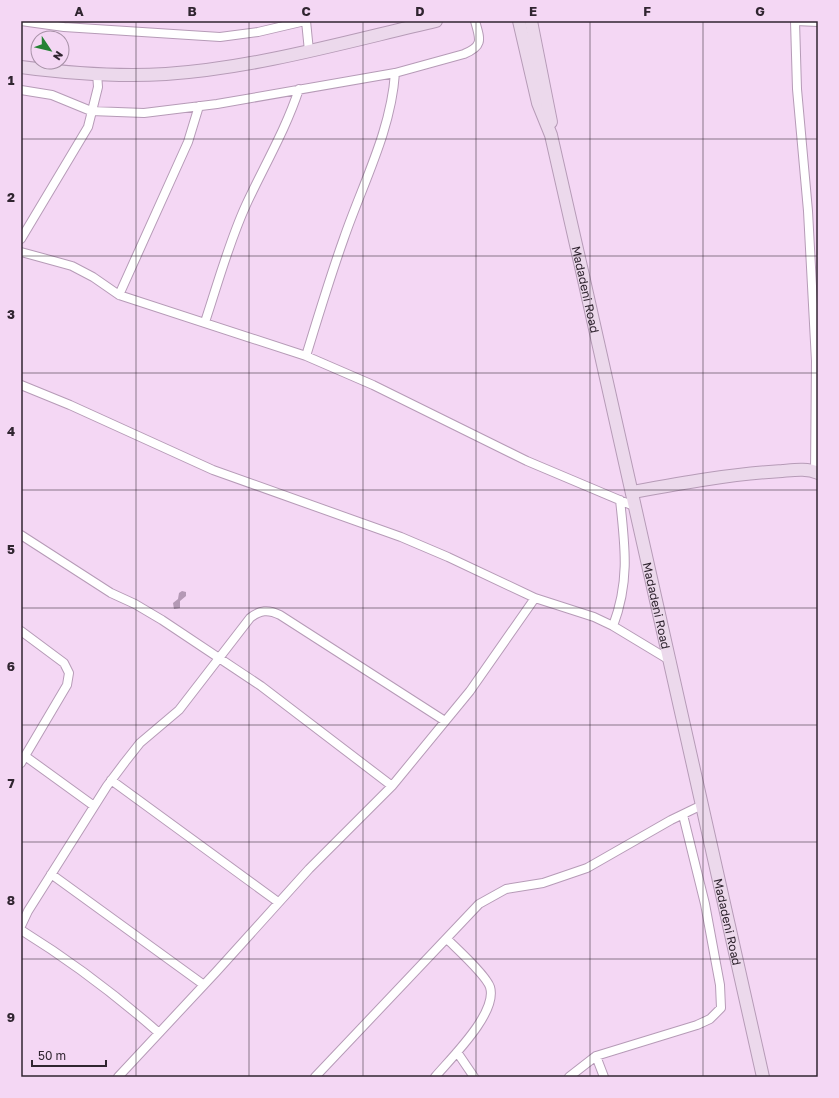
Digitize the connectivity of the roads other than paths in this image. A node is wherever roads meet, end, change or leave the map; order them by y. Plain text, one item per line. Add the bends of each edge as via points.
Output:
1 (21, 21) edge
2 (120, 21) edge
3 (306, 21) edge
4 (436, 21) edge
5 (475, 21) edge
6 (519, 21) edge
7 (531, 21) edge
8 (818, 22) edge
9 (114, 29) junction
10 (309, 51) junction
11 (21, 67) edge
12 (97, 73) junction
13 (395, 73) junction
14 (299, 88) junction
15 (21, 90) edge
16 (198, 106) junction
17 (91, 111) junction
18 (551, 135) junction
19 (21, 239) edge
20 (21, 252) edge
21 (119, 295) junction
22 (205, 322) junction
23 (306, 356) junction
24 (817, 361) edge
25 (21, 386) edge
26 (817, 472) edge
27 (633, 492) junction
28 (620, 500) junction
29 (636, 507) junction
30 (21, 535) edge
31 (535, 598) junction
32 (613, 626) junction
33 (21, 632) edge
34 (219, 659) junction
35 (671, 661) junction
36 (444, 721) junction
37 (23, 759) edge
38 (111, 780) junction
39 (392, 786) junction
40 (702, 805) junction
41 (94, 806) junction
42 (683, 815) junction
43 (51, 874) junction
44 (278, 902) junction
45 (21, 926) edge
46 (21, 930) edge
47 (447, 939) junction
48 (204, 986) junction
49 (159, 1033) junction
50 (457, 1052) junction
51 (596, 1056) junction
52 (118, 1077) edge
53 (315, 1077) edge
54 (435, 1077) edge
55 (474, 1077) edge
56 (569, 1077) edge
57 (604, 1077) edge
58 (763, 1077) edge

1 - 9 street
2 - 9 street
3 - 9 street via 258,32 220,37
3 - 10 street
4 - 10 street
5 - 13 street via 480,40 474,50
6 - 18 street, Madadeni Road via 538,103
7 - 18 street, Madadeni Road via 550,114
8 - 24 street via 795,21 797,89 808,211
10 - 12 street via 166,74
11 - 12 street
12 - 17 street via 98,87
13 - 14 street
13 - 23 street via 387,121 344,238
14 - 16 street
14 - 22 street via 292,112 246,206 228,250
15 - 17 street via 52,95
16 - 17 street via 144,113
16 - 21 street via 188,142
17 - 19 street via 91,119 84,136
18 - 27 street, Madadeni Road
20 - 21 street via 72,266
21 - 22 street
22 - 23 street
23 - 28 street via 373,385 527,461
24 - 26 street
25 - 31 street via 77,408 213,470 428,548
26 - 27 street via 759,472
27 - 29 street, Madadeni Road
28 - 29 street
28 - 32 street via 626,567 621,604
29 - 35 street, Madadeni Road
30 - 34 street via 111,593 162,620
31 - 32 street
31 - 36 street via 474,685
32 - 35 street
33 - 37 street via 60,659 69,673 67,685
34 - 36 street via 250,618 257,612 272,611
34 - 38 street via 179,710 140,743
34 - 39 street via 280,699
35 - 40 street, Madadeni Road
36 - 39 street
37 - 41 street
38 - 41 street
38 - 44 street
39 - 44 street
40 - 42 street
40 - 58 street, Madadeni Road
41 - 43 street
42 - 47 street via 586,868 543,883 506,889 493,894 479,904
42 - 51 street via 705,904 720,986 721,1008 710,1019 697,1025
43 - 45 street
43 - 48 street
44 - 48 street
46 - 49 street via 62,955 100,983
47 - 50 street via 484,978 490,987 491,995 482,1020
47 - 53 street via 401,984
48 - 49 street
49 - 52 street
50 - 54 street
50 - 55 street
51 - 56 street
51 - 57 street

